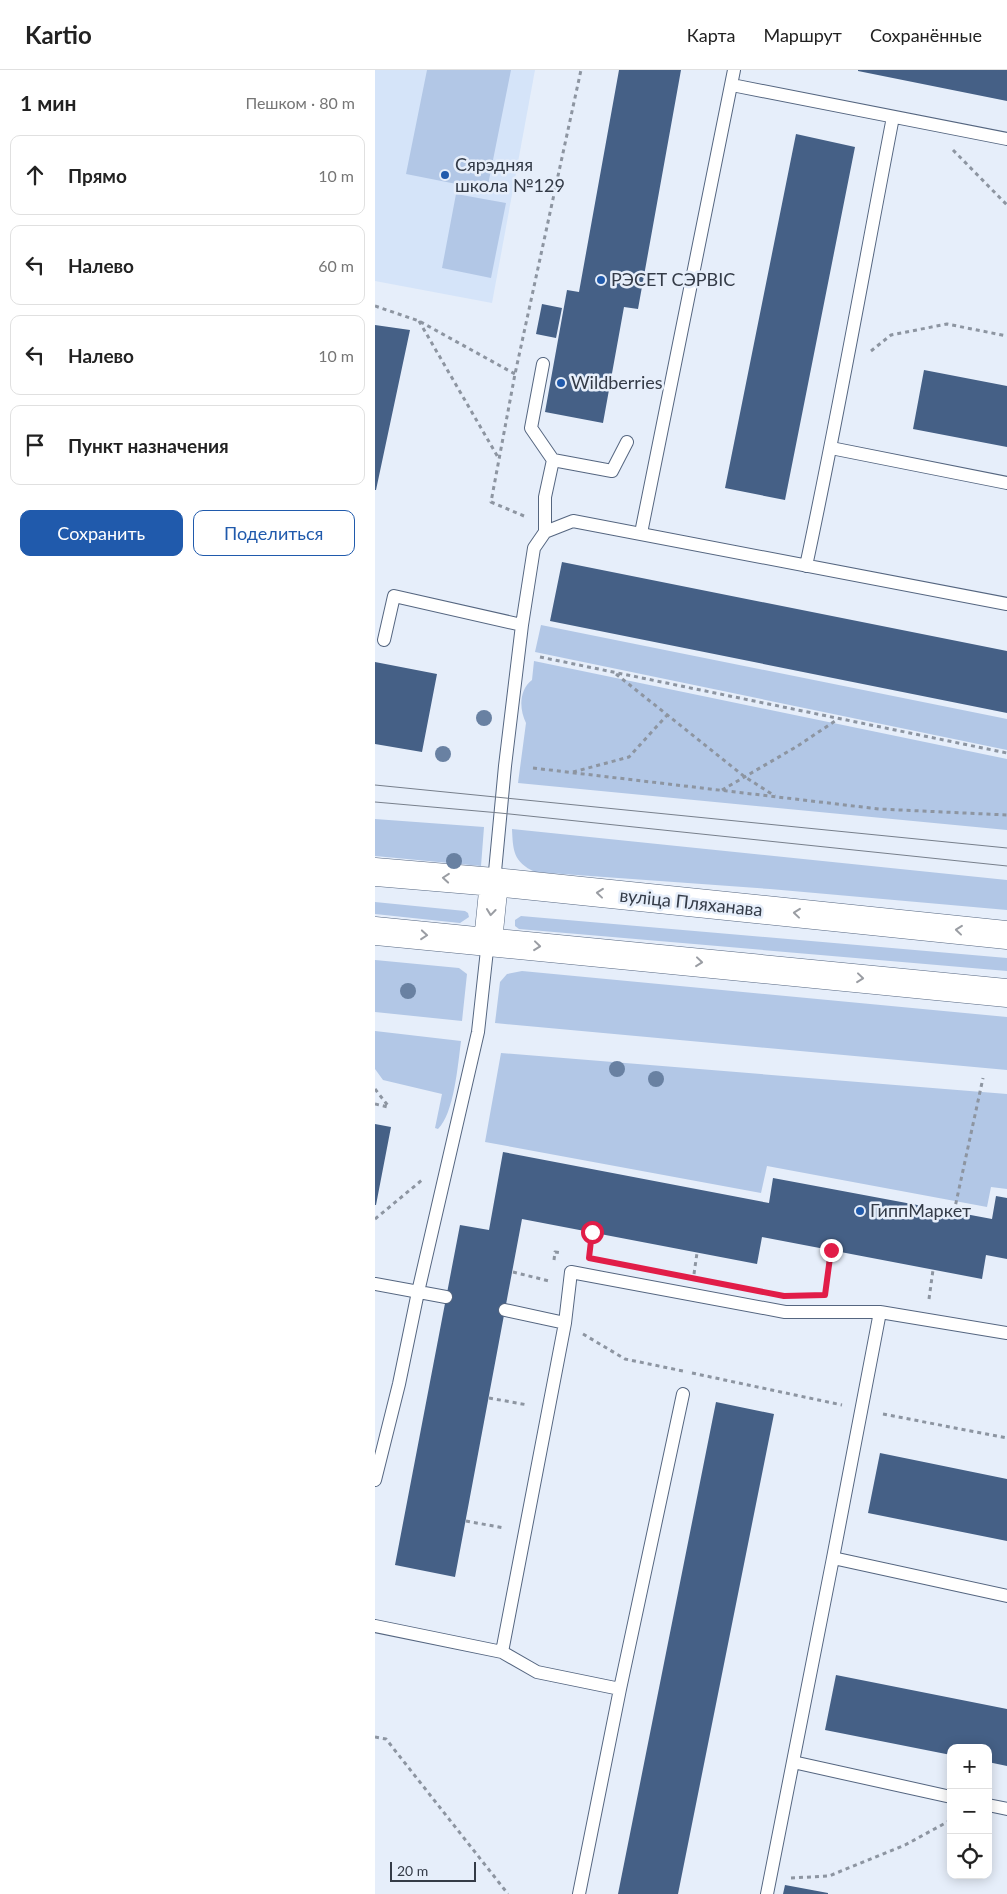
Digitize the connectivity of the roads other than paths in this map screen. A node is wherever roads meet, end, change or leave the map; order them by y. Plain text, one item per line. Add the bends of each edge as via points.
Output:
1 (734, 70) edge
2 (731, 85) junction
3 (893, 117) junction
4 (1007, 139) edge
5 (543, 364) dead end
6 (627, 442) dead end
7 (831, 448) junction
8 (553, 460) junction
9 (1007, 483) edge
10 (545, 532) junction
11 (641, 533) junction
12 (806, 566) junction
13 (1007, 604) edge
14 (522, 625) junction
15 (385, 640) dead end
16 (375, 872) edge
17 (494, 882) junction
18 (375, 931) edge
19 (1007, 935) edge
20 (489, 941) junction
21 (1007, 993) edge
22 (375, 1284) edge
23 (418, 1292) junction
24 (446, 1298) dead end
25 (505, 1310) dead end
26 (880, 1312) junction
27 (565, 1323) junction
28 (1007, 1333) edge
29 (683, 1394) dead end
30 (375, 1480) edge
31 (833, 1558) junction
32 (1007, 1596) edge
33 (375, 1626) edge
34 (502, 1652) junction
35 (620, 1689) junction
36 (793, 1762) junction
37 (947, 1796) edge
38 (992, 1806) edge
39 (1007, 1809) edge
40 (579, 1894) edge
41 (767, 1894) edge

1 - 2 lane
2 - 3 lane
2 - 11 lane
3 - 4 lane
3 - 7 lane
5 - 8 lane via 531,428
6 - 8 lane via 612,471
7 - 9 lane
7 - 12 lane
8 - 10 lane via 545,497
10 - 11 lane via 573,521
10 - 14 lane via 534,548
11 - 12 lane
12 - 13 lane
14 - 15 lane via 394,596
14 - 17 lane
17 -> 16 main road, вуліца Пляханава
19 -> 17 main road, вуліца Пляханава
17 -> 20 main road
18 -> 20 main road
20 -> 21 main road
20 - 23 lane via 477,1032
22 - 23 lane
23 - 24 lane
23 - 30 lane
25 - 27 lane
26 - 27 lane via 785,1312 571,1272
26 - 28 lane
26 - 31 lane
27 - 34 lane
29 - 35 lane
31 - 32 lane
31 - 36 lane
33 - 34 lane
34 - 35 lane via 537,1672
35 - 40 lane
36 - 37 lane
36 - 41 lane
38 - 39 lane

